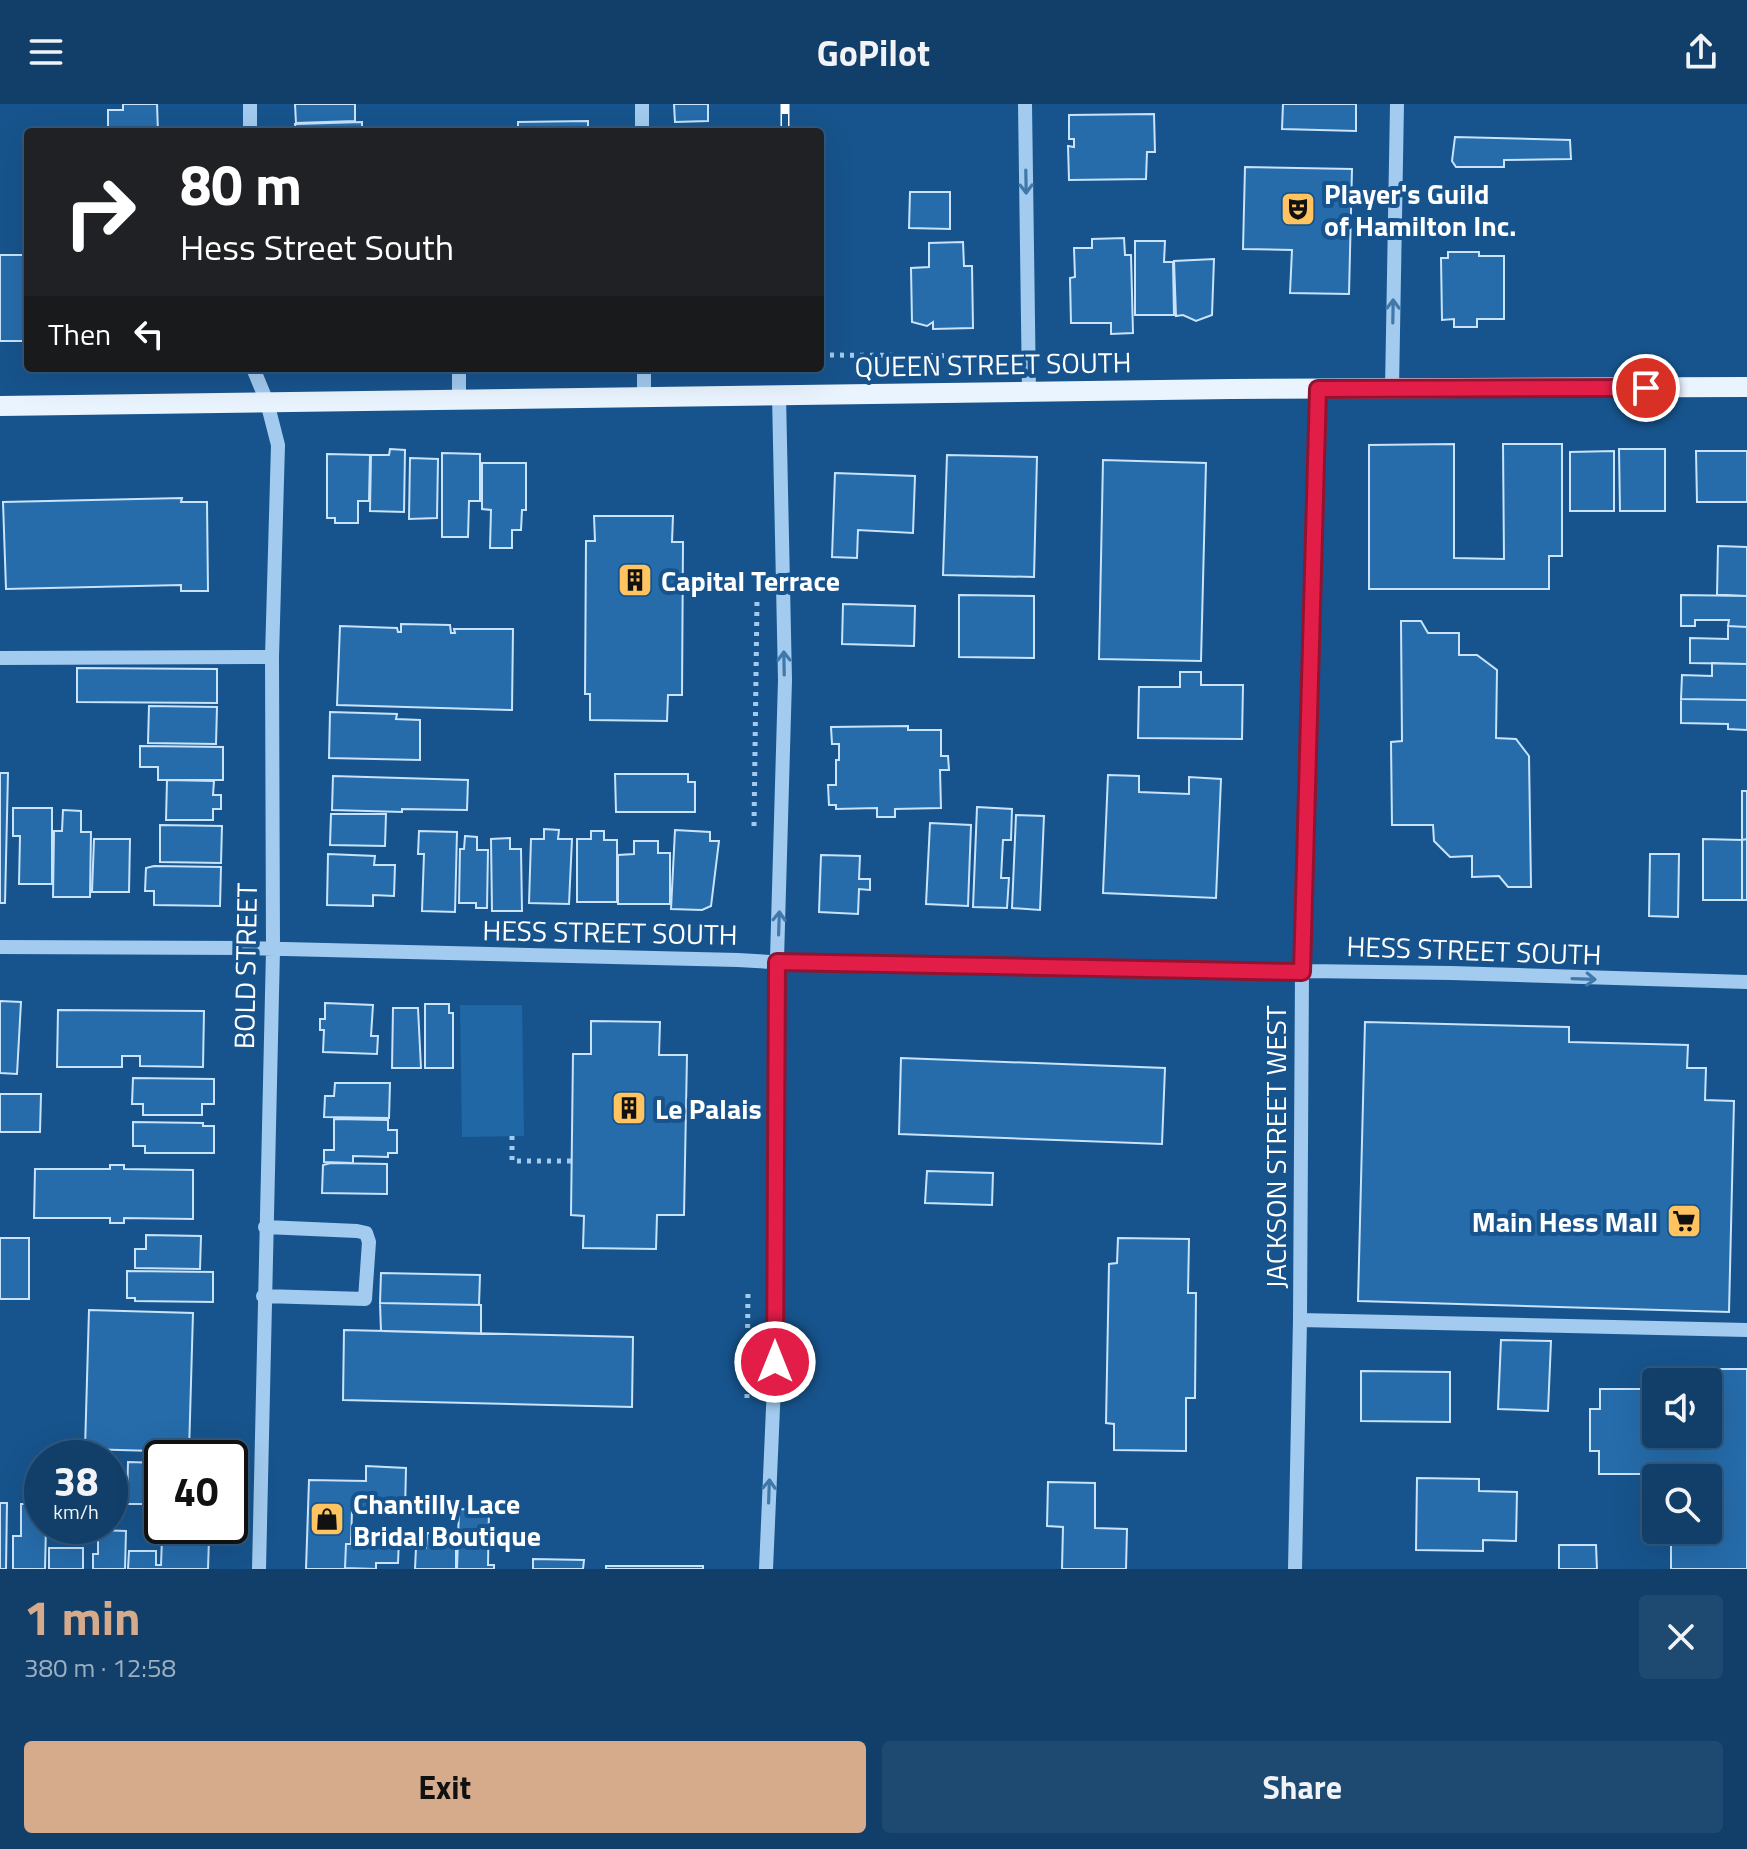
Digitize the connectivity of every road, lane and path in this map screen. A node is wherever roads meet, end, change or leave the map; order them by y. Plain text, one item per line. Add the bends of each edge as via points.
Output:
1 (250, 104) edge
2 (642, 104) edge
3 (1025, 104) edge
4 (1397, 104) edge
5 (250, 128) edge
6 (642, 128) edge
7 (824, 355) edge
8 (1029, 356) junction
9 (255, 372) edge
10 (459, 372) edge
11 (644, 372) edge
12 (1747, 387) edge
13 (1318, 389) junction
14 (1392, 389) junction
15 (1029, 392) junction
16 (779, 395) junction
17 (644, 398) junction
18 (459, 401) junction
19 (267, 402) junction
20 (0, 406) edge
21 (757, 594) dead end
22 (272, 657) junction
23 (0, 658) edge
24 (754, 833) dead end
25 (0, 947) edge
26 (273, 950) junction
27 (777, 962) junction
28 (1302, 972) junction
29 (1747, 982) edge
30 (512, 1136) dead end
31 (571, 1161) dead end
32 (265, 1227) junction
33 (749, 1275) dead end
34 (263, 1296) junction
35 (1300, 1320) junction
36 (1747, 1330) edge
37 (747, 1399) dead end
38 (259, 1569) edge
39 (766, 1569) edge
40 (1295, 1569) edge

1 - 5 street
2 - 6 street
3 -> 8 street
14 -> 4 street
7 - 8 path
8 - 15 street
9 - 19 street, BOLD STREET
10 - 18 street
11 - 17 street
12 - 14 main road, QUEEN STREET SOUTH
13 - 14 main road, QUEEN STREET SOUTH
13 - 15 main road, QUEEN STREET SOUTH
13 - 28 street, JACKSON STREET WEST
15 - 16 main road, QUEEN STREET SOUTH
16 - 17 main road, QUEEN STREET SOUTH
27 -> 16 street via 785,680
17 - 18 main road, QUEEN STREET SOUTH
18 - 19 main road, QUEEN STREET SOUTH
19 - 20 main road, QUEEN STREET SOUTH
19 - 22 street, BOLD STREET via 278,445
21 - 24 path
22 - 23 street
22 - 26 street, BOLD STREET
25 - 26 street, HESS STREET SOUTH
26 - 27 street, HESS STREET SOUTH
26 - 32 street, BOLD STREET
27 - 28 street, HESS STREET SOUTH
39 -> 27 street via 775,1362
28 -> 29 street, HESS STREET SOUTH
28 - 35 street, JACKSON STREET WEST
30 - 31 path via 512,1161
32 - 34 street, BOLD STREET
32 - 34 street via 357,1231 366,1233 369,1242 365,1299
33 - 37 path
34 - 38 street, BOLD STREET
35 - 36 street
35 - 40 street, JACKSON STREET WEST

